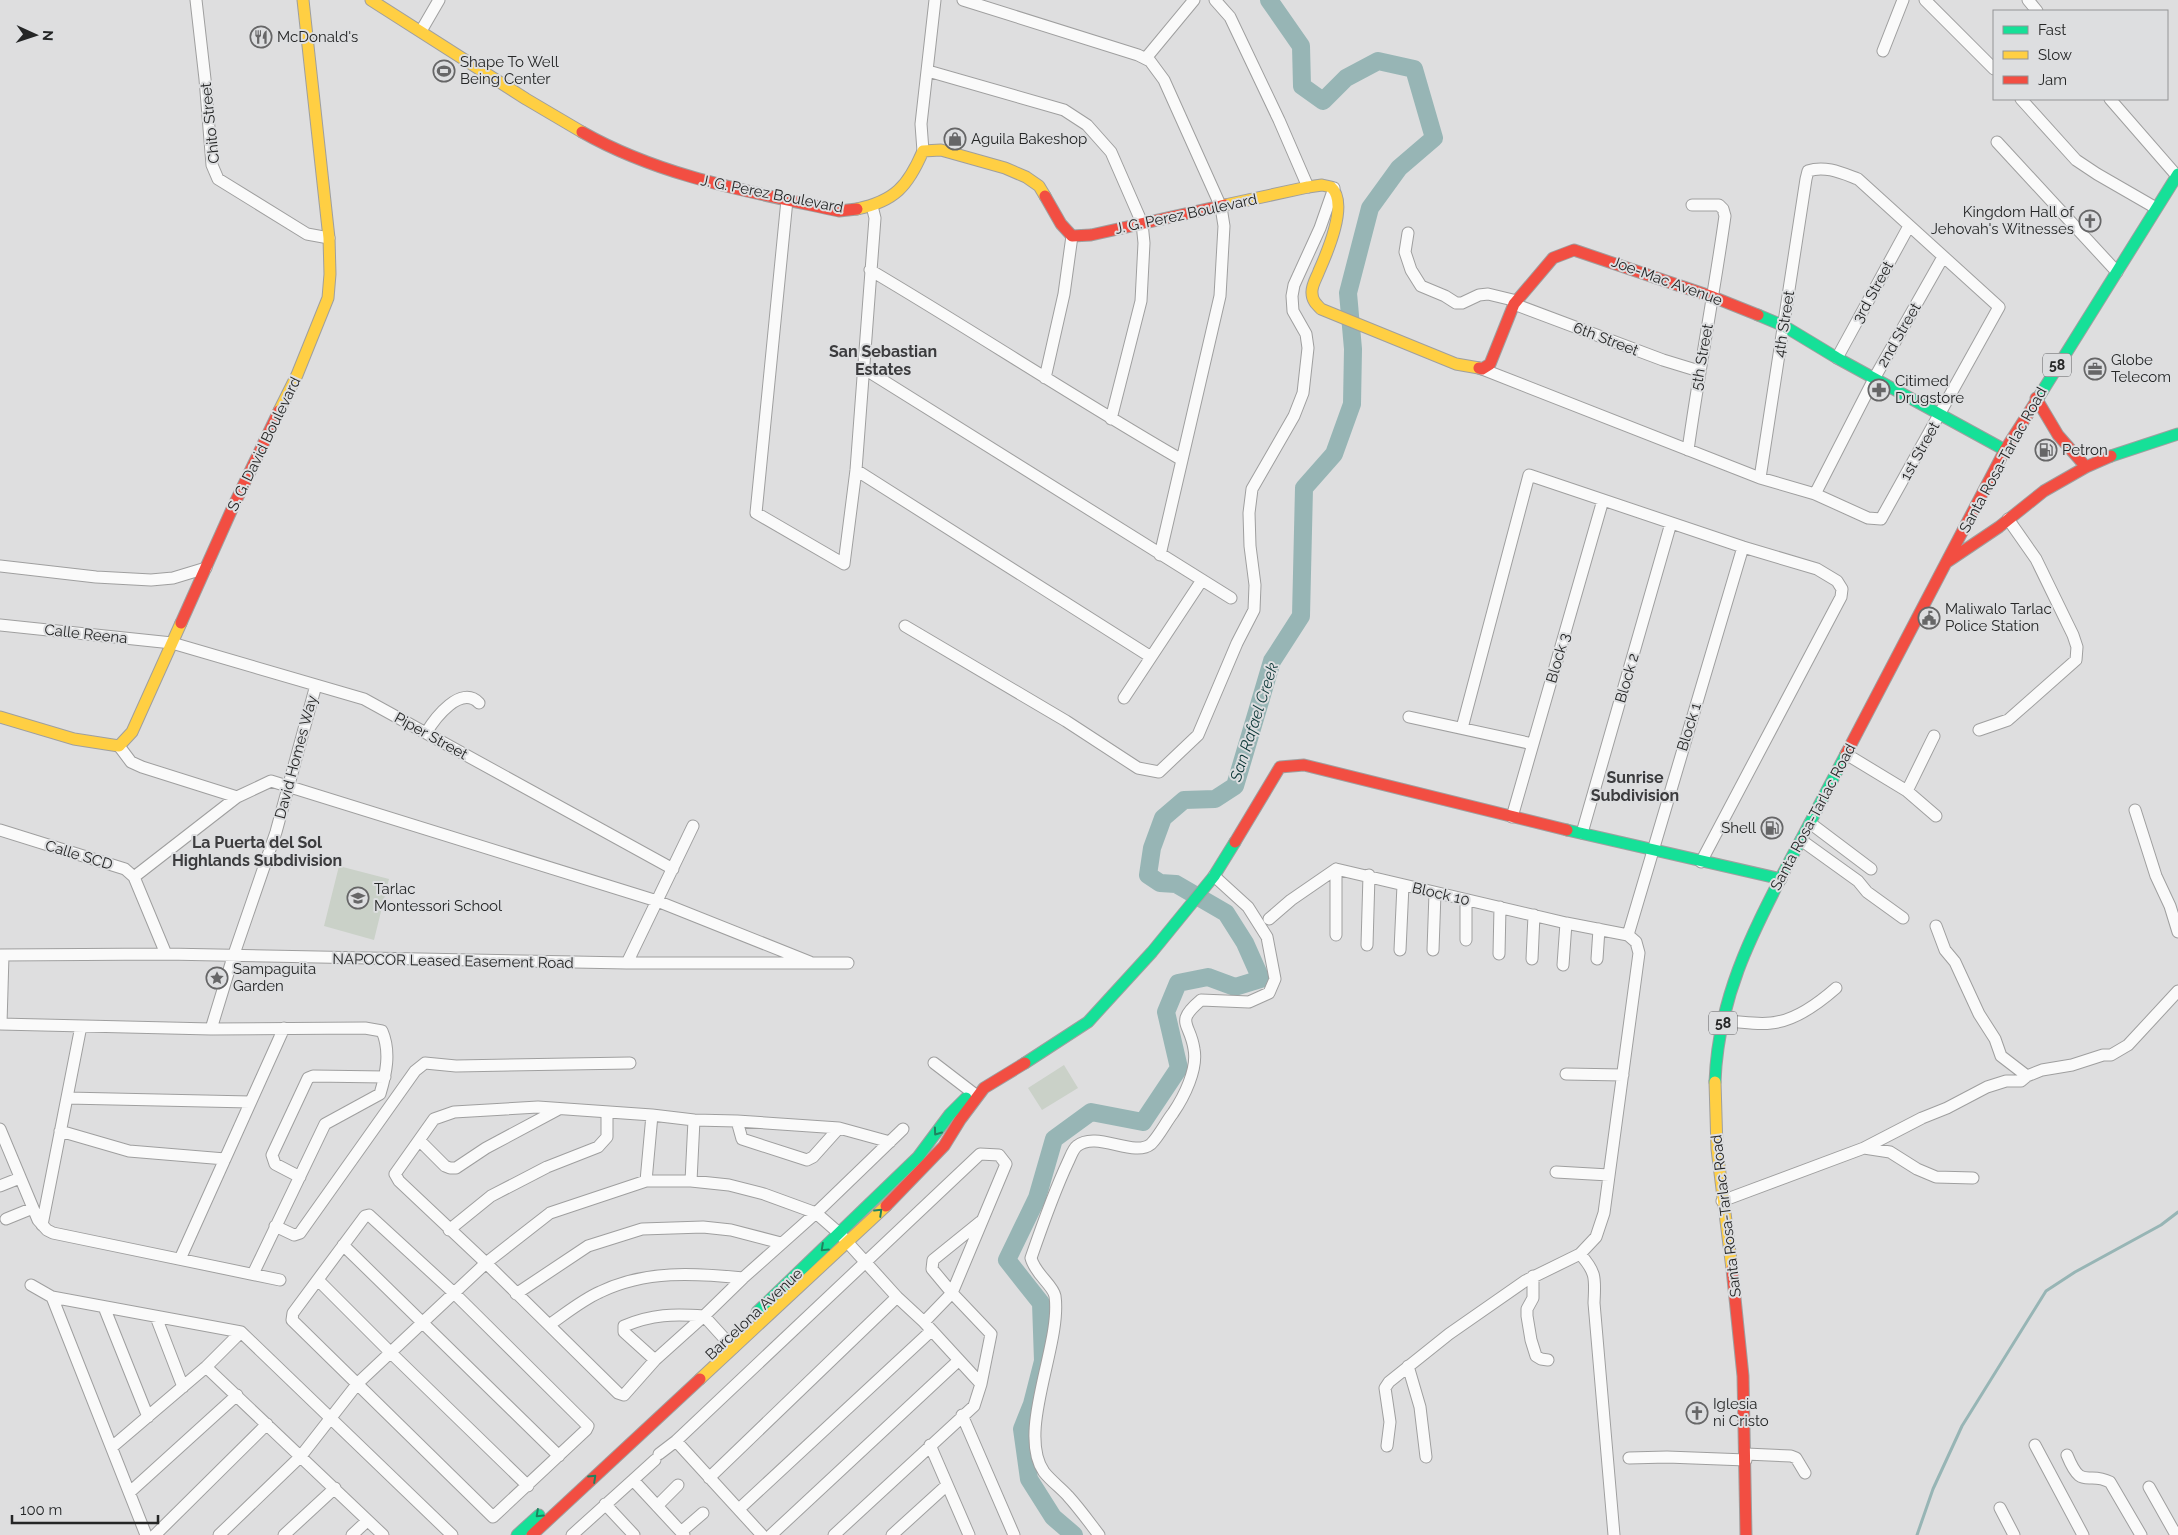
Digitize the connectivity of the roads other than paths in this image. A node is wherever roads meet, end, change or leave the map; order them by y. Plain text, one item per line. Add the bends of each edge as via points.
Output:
1 (195, 0) edge
2 (303, 0) edge
3 (371, 0) edge
4 (439, 0) edge
5 (935, 0) edge
6 (963, 0) edge
7 (1194, 0) edge
8 (1215, 0) edge
9 (1903, 0) edge
10 (1925, 0) edge
11 (2028, 0) edge
12 (2036, 10) edge
13 (421, 31) junction
14 (1883, 51) dead end
15 (1146, 58) junction
16 (1993, 68) edge
17 (928, 71) junction
18 (2022, 100) edge
19 (2111, 100) edge
20 (1997, 142) dead end
21 (924, 151) junction
22 (2177, 175) edge
23 (1308, 187) junction
24 (1334, 188) junction
25 (787, 200) junction
26 (1692, 205) dead end
27 (872, 206) junction
28 (1221, 207) junction
29 (2156, 208) junction
30 (1142, 223) junction
31 (1909, 226) junction
32 (1408, 233) dead end
33 (1072, 236) junction
34 (329, 238) junction
35 (1943, 257) junction
36 (870, 270) junction
37 (2117, 272) junction
38 (1713, 297) junction
39 (1516, 303) junction
40 (1784, 326) junction
41 (1837, 358) junction
42 (863, 368) junction
43 (1482, 369) junction
44 (1699, 371) junction
45 (1875, 377) junction
46 (1045, 378) junction
47 (2036, 398) junction
48 (1940, 414) junction
49 (1111, 420) junction
50 (2178, 434) edge
51 (1688, 450) junction
52 (2005, 450) junction
53 (1182, 460) junction
54 (2086, 467) junction
55 (856, 470) junction
56 (1760, 478) junction
57 (1815, 494) junction
58 (1603, 500) junction
59 (2008, 519) junction
60 (1671, 523) junction
61 (1743, 547) junction
62 (1160, 555) junction
63 (1947, 562) junction
64 (0, 566) edge
65 (206, 568) junction
66 (1202, 580) junction
67 (1231, 598) dead end
68 (0, 625) edge
69 (905, 626) dead end
70 (172, 643) junction
71 (1151, 657) junction
72 (316, 685) junction
73 (1124, 698) dead end
74 (479, 703) dead end
75 (0, 717) edge
76 (1409, 717) dead end
77 (1462, 728) junction
78 (1979, 730) dead end
79 (426, 733) junction
80 (1934, 736) dead end
81 (1533, 744) junction
82 (120, 746) junction
83 (1846, 754) junction
84 (288, 785) junction
85 (1907, 791) junction
86 (237, 797) junction
87 (2135, 810) dead end
88 (1936, 816) dead end
89 (1512, 817) junction
90 (1810, 823) junction
91 (693, 826) dead end
92 (0, 830) edge
93 (1582, 833) junction
94 (1801, 840) junction
95 (1653, 848) junction
96 (1701, 862) junction
97 (673, 869) junction
98 (1336, 869) junction
99 (1871, 869) dead end
100 (1369, 875) junction
101 (134, 877) junction
102 (1212, 879) junction
103 (1781, 879) junction
104 (1403, 884) junction
105 (1435, 893) junction
106 (1466, 900) junction
107 (657, 901) junction
108 (1500, 907) junction
109 (1534, 915) junction
110 (1902, 918) dead end
111 (1269, 919) dead end
112 (1566, 923) junction
113 (1936, 926) dead end
114 (1598, 929) junction
115 (2178, 932) edge
116 (1336, 935) dead end
117 (1628, 936) junction
118 (1466, 940) dead end
119 (1367, 945) dead end
120 (1400, 950) dead end
121 (1433, 950) dead end
122 (166, 954) junction
123 (1499, 954) dead end
124 (2, 955) edge
125 (233, 957) junction
126 (1532, 959) dead end
127 (1597, 959) dead end
128 (627, 963) junction
129 (848, 963) dead end
130 (816, 964) junction
131 (1564, 965) dead end
132 (1836, 988) dead end
133 (2178, 991) edge
134 (1723, 1021) junction
135 (1, 1024) edge
136 (80, 1026) junction
137 (284, 1028) junction
138 (211, 1029) junction
139 (630, 1062) dead end
140 (934, 1063) dead end
141 (1566, 1074) dead end
142 (1623, 1075) junction
143 (2027, 1076) junction
144 (385, 1077) junction
145 (978, 1091) junction
146 (380, 1094) junction
147 (66, 1098) junction
148 (393, 1101) junction
149 (250, 1102) junction
150 (559, 1109) junction
151 (608, 1112) junction
152 (652, 1115) junction
153 (694, 1120) junction
154 (737, 1121) junction
155 (839, 1128) junction
156 (903, 1128) dead end
157 (0, 1129) edge
158 (60, 1131) junction
159 (420, 1142) junction
160 (890, 1142) junction
161 (1864, 1148) junction
162 (225, 1159) junction
163 (1556, 1172) dead end
164 (1609, 1175) junction
165 (300, 1176) junction
166 (20, 1178) junction
167 (1973, 1178) dead end
168 (646, 1181) junction
169 (691, 1181) junction
170 (0, 1186) edge
171 (1722, 1201) junction
172 (33, 1208) junction
173 (816, 1214) junction
174 (6, 1218) dead end
175 (982, 1221) junction
176 (42, 1225) junction
177 (276, 1226) junction
178 (449, 1230) junction
179 (843, 1239) junction
180 (781, 1244) junction
181 (343, 1245) junction
182 (1580, 1254) junction
183 (180, 1259) junction
184 (486, 1263) junction
185 (865, 1263) junction
186 (253, 1274) junction
187 (1533, 1276) junction
188 (742, 1278) junction
189 (280, 1280) dead end
190 (318, 1280) junction
191 (31, 1285) dead end
192 (454, 1293) junction
193 (952, 1293) junction
194 (516, 1294) junction
195 (52, 1297) junction
196 (897, 1297) junction
197 (104, 1307) junction
198 (704, 1316) junction
199 (156, 1317) junction
200 (421, 1322) junction
201 (548, 1325) junction
202 (927, 1326) junction
203 (241, 1332) junction
204 (730, 1344) junction
205 (390, 1353) junction
206 (655, 1360) junction
207 (1548, 1360) dead end
208 (958, 1361) junction
209 (1408, 1366) junction
210 (206, 1367) junction
211 (358, 1383) junction
212 (981, 1384) junction
213 (183, 1387) junction
214 (237, 1396) junction
215 (962, 1414) junction
216 (148, 1417) junction
217 (330, 1417) junction
218 (267, 1424) junction
219 (676, 1441) junction
220 (930, 1445) junction
221 (2035, 1445) dead end
222 (1387, 1446) dead end
223 (112, 1447) junction
224 (2067, 1455) dead end
225 (301, 1456) junction
226 (559, 1456) junction
227 (1426, 1457) dead end
228 (1746, 1457) junction
229 (1629, 1458) dead end
230 (1805, 1473) dead end
231 (709, 1478) junction
232 (632, 1480) junction
233 (947, 1484) junction
234 (528, 1486) junction
235 (678, 1486) dead end
236 (2149, 1487) dead end
237 (335, 1488) junction
238 (130, 1492) junction
239 (605, 1504) junction
240 (657, 1506) junction
241 (2000, 1508) dead end
242 (739, 1509) junction
243 (703, 1513) dead end
244 (368, 1521) junction
245 (579, 1533) edge
246 (683, 1534) edge
247 (965, 1534) edge
248 (146, 1535) edge
249 (155, 1535) edge
250 (218, 1535) edge
251 (284, 1535) edge
252 (352, 1535) edge
253 (383, 1535) edge
254 (452, 1535) edge
255 (517, 1535) edge
256 (532, 1535) edge
257 (634, 1535) edge
258 (762, 1535) edge
259 (771, 1535) edge
260 (834, 1535) edge
261 (892, 1535) edge
262 (1014, 1535) edge
263 (1099, 1535) edge
264 (1614, 1535) edge
265 (1746, 1535) edge
266 (2014, 1535) edge
267 (2083, 1535) edge
268 (2141, 1535) edge
269 (2176, 1535) edge

1 - 34 street, Chito Street via 212,165 218,179 307,234
2 - 34 main road, S. G. David Boulevard
3 - 13 main road, J. G. Perez Boulevard
4 - 13 street
5 - 17 street
6 - 15 street
7 - 15 street
8 - 23 street via 1230,17
9 - 14 street
10 - 16 street
11 - 12 street
13 - 25 main road, J. G. Perez Boulevard via 612,149 695,179
15 - 28 street via 1164,80
17 - 21 street via 921,124
17 - 30 street via 1064,110 1087,125 1111,152
18 - 29 street via 2076,160
19 - 22 street
20 - 37 street
21 - 27 main road, J. G. Perez Boulevard via 906,185
21 - 33 main road via 941,150 1005,168 1040,186 1061,224
22 - 29 main road, Santa Rosa-Tarlac Road / 58
23 - 24 main road, J. G. Perez Boulevard
23 - 28 main road, J. G. Perez Boulevard
24 - 43 main road via 1339,214 1311,291 1314,302 1321,309 1366,329 1456,364
24 - 69 street via 1292,296 1293,311 1306,334 1308,348 1303,393 1294,416 1252,489 1249,513 1254,610 1198,735 1159,772 1138,768 1066,721
25 - 27 main road, J. G. Perez Boulevard via 839,211
25 - 55 street via 756,513 844,564
26 - 38 street, 5th Street via 1719,205 1725,216
27 - 36 street via 875,218
28 - 30 main road, J. G. Perez Boulevard
28 - 53 street via 1224,226 1220,296
29 - 37 main road, Santa Rosa-Tarlac Road / 58
30 - 33 main road, J. G. Perez Boulevard
30 - 49 street via 1141,301
31 - 35 street
31 - 40 street, 4th Street via 1858,179 1838,171 1808,171
31 - 41 street, 3rd Street
32 - 39 street, 6th Street via 1405,252 1421,286 1456,303 1488,294
33 - 46 street via 1064,294
34 - 65 main road, S. G. David Boulevard via 328,298 318,326
35 - 45 street, 2nd Street
35 - 48 street, 1st Street via 1999,307
36 - 42 street
36 - 46 street
37 - 47 main road, Santa Rosa-Tarlac Road / 58
38 - 39 main road, Joe-Mac Avenue via 1574,250 1553,258
38 - 40 main road, Joe-Mac Avenue
38 - 44 street, 5th Street
39 - 43 main road, Joe-Mac Avenue via 1490,364
39 - 44 street, 6th Street via 1630,349
40 - 41 main road, Joe-Mac Avenue
40 - 56 street, 4th Street
41 - 45 main road, Joe-Mac Avenue
42 - 55 street
42 - 62 street
43 - 51 street
44 - 51 street, 5th Street
45 - 48 main road, Joe-Mac Avenue
45 - 57 street, 2nd Street
46 - 49 street
47 - 52 main road, Santa Rosa-Tarlac Road / 58
47 - 54 main road via 2066,448
48 - 52 main road, Joe-Mac Avenue
48 - 57 street, 1st Street via 1884,516 1877,520 1868,518
49 - 53 street
50 - 54 main road
51 - 56 street
52 - 63 main road, Santa Rosa-Tarlac Road / 58
53 - 62 street
54 - 59 main road via 2044,491
55 - 71 street
56 - 57 street
58 - 60 street
58 - 77 street via 1529,475
58 - 81 street, Block 3
59 - 63 main road
59 - 78 street via 2036,559 2078,652 2076,660 2008,720
60 - 61 street
60 - 93 street, Block 2
61 - 95 street, Block 1
61 - 96 street via 1817,569 1837,581 1842,588 1841,596
62 - 66 street
63 - 83 main road, Santa Rosa-Tarlac Road / 58
64 - 65 street via 150,580 174,578
65 - 70 main road, S. G. David Boulevard
66 - 67 street
66 - 71 street
68 - 70 street, Calle Reena
70 - 72 street, Piper Street
70 - 82 main road, S. G. David Boulevard via 132,732
71 - 73 street
72 - 79 street, Piper Street via 364,699
72 - 84 street, David Homes Way
74 - 79 street via 467,696 457,700 435,718
75 - 82 main road via 76,740
76 - 77 street
77 - 81 street
79 - 97 street, Piper Street
80 - 85 street
81 - 89 street, Block 3
82 - 86 street via 131,762
83 - 85 street
83 - 90 main road, Santa Rosa-Tarlac Road / 58
84 - 86 street via 271,781
84 - 107 street
84 - 125 street, David Homes Way via 276,832
85 - 88 street
86 - 101 street
87 - 115 street
89 - 93 main road
89 - 102 main road, Barcelona Avenue via 1304,765 1280,767
90 - 94 main road, Santa Rosa-Tarlac Road / 58
90 - 99 street
91 - 97 street
92 - 101 street, Calle SCD via 125,869
93 - 95 main road
94 - 103 main road, Santa Rosa-Tarlac Road / 58
94 - 110 street
95 - 96 main road
95 - 117 street, Block 1
96 - 103 main road
97 - 107 street
98 - 100 street, Block 10
98 - 111 street via 1290,900
98 - 116 street
100 - 104 street, Block 10
100 - 119 street
101 - 122 street
102 - 145 main road, Barcelona Avenue via 1088,1022
102 - 263 street via 1248,907 1267,937 1275,979 1269,993 1249,1002 1201,1000 1187,1012 1185,1023 1194,1049 1194,1068 1178,1105 1150,1144 1141,1148 1098,1142 1076,1146 1055,1189 1031,1258 1034,1268 1054,1293 1056,1313 1035,1426 1036,1454 1044,1471
103 - 134 main road, Santa Rosa-Tarlac Road / 58 via 1751,935 1731,988
104 - 105 street, Block 10
104 - 120 street
105 - 106 street, Block 10
105 - 121 street
106 - 108 street, Block 10
106 - 118 street
107 - 128 street
107 - 130 street
108 - 109 street, Block 10
108 - 123 street
109 - 112 street, Block 10
109 - 126 street
112 - 114 street, Block 10
112 - 131 street
113 - 143 street via 1945,950 1955,962 2001,1056
114 - 117 street, Block 10
114 - 127 street
117 - 142 street via 1636,942 1639,953
122 - 124 street, NAPOCOR Leased Easement Road
122 - 125 street, NAPOCOR Leased Easement Road
124 - 135 street
125 - 128 street, NAPOCOR Leased Easement Road
125 - 138 street, David Homes Way
128 - 130 street, NAPOCOR Leased Easement Road
129 - 130 street, NAPOCOR Leased Easement Road
132 - 134 street via 1820,1002 1785,1020 1770,1023
133 - 143 street via 2128,1046 2111,1055
134 - 171 main road, Santa Rosa-Tarlac Road / 58 via 1714,1104
135 - 136 street
136 - 138 street
136 - 147 street
137 - 138 street
137 - 144 street via 382,1031 388,1044
137 - 149 street
139 - 148 street via 425,1064 414,1071
140 - 145 street
141 - 142 street
142 - 164 street
143 - 161 street via 2021,1082 2006,1081 1987,1087
144 - 146 street
144 - 165 street via 308,1078 272,1155 275,1164
145 - 179 main road, Barcelona Avenue via 955,1117 944,1146 914,1179
146 - 148 street
146 - 165 street via 325,1124
147 - 149 street
147 - 158 street
148 - 177 street via 300,1233 294,1235
149 - 162 street
150 - 151 street
150 - 159 street via 538,1107 454,1112 434,1119
150 - 159 street via 456,1168 445,1166
151 - 152 street
151 - 178 street via 607,1137 598,1147 547,1166 491,1196
152 - 153 street
152 - 168 street
153 - 154 street
153 - 169 street
154 - 155 street
154 - 155 street via 742,1139 807,1160 814,1157
155 - 160 street
156 - 160 street
157 - 166 street
158 - 162 street via 129,1151
158 - 176 street
159 - 178 street via 395,1174
160 - 173 street
161 - 167 street via 1890,1152 1936,1177
161 - 171 street
162 - 183 street
163 - 164 street
164 - 182 street via 1601,1226 1596,1237
165 - 177 street
166 - 170 street
166 - 172 street
168 - 169 street
168 - 184 street via 550,1213
169 - 173 street via 729,1185 764,1194
171 - 228 main road, Santa Rosa-Tarlac Road / 58 via 1739,1322
172 - 174 street
172 - 176 street
173 - 179 street
173 - 180 street
175 - 185 street via 1006,1164 999,1155 980,1154
175 - 193 street
175 - 193 street via 933,1260 932,1269
176 - 183 street via 52,1233
177 - 186 street
178 - 184 street
179 - 185 street
179 - 204 main road, Barcelona Avenue
180 - 188 street
180 - 194 street via 731,1230 703,1227 642,1229 588,1246
181 - 190 street
181 - 192 street via 365,1216 372,1216
181 - 200 street
182 - 187 street
182 - 264 street via 1594,1274
183 - 186 street
184 - 192 street
184 - 194 street
185 - 196 street
185 - 219 street
186 - 189 street
187 - 207 street via 1533,1298 1527,1309 1531,1340 1536,1356
187 - 209 street
188 - 198 street
188 - 201 street via 686,1273 630,1281 600,1292
190 - 205 street
190 - 211 street via 293,1313 292,1320
191 - 195 street
192 - 200 street
192 - 226 street via 588,1426
193 - 202 street
193 - 212 street via 991,1334
194 - 201 street
195 - 197 street
195 - 223 street
196 - 202 street
196 - 231 street
197 - 199 street
197 - 216 street
198 - 204 street
198 - 206 street
198 - 206 street via 673,1314 644,1318 624,1326 624,1332
199 - 203 street
199 - 213 street
200 - 205 street
200 - 226 street
201 - 206 street via 620,1395 624,1395
202 - 208 street
202 - 242 street
203 - 210 street
203 - 217 street
204 -> 255 main road, Barcelona Avenue
256 -> 204 main road, Barcelona Avenue
205 - 211 street
205 - 234 street
208 - 212 street
208 - 259 street
209 - 222 street via 1385,1388 1390,1422
209 - 227 street via 1420,1407
210 - 213 street
210 - 214 street
211 - 217 street
211 - 234 street via 494,1517
212 - 215 street via 974,1406
213 - 216 street
214 - 218 street
214 - 238 street
215 - 220 street
215 - 262 street
216 - 223 street
217 - 225 street
217 - 254 street
218 - 225 street
218 - 249 street
219 - 231 street
219 - 232 street
220 - 233 street
220 - 260 street
221 - 267 street
223 - 238 street
224 - 268 street via 2076,1475 2110,1482
225 - 237 street
225 - 250 street
226 - 234 street
228 - 229 street
228 - 230 street via 1791,1456 1796,1458
228 - 265 main road, Santa Rosa-Tarlac Road / 58
231 - 242 street
232 - 239 street
232 - 240 street
233 - 247 street
233 - 261 street
235 - 240 street
236 - 269 street
237 - 244 street
237 - 251 street
238 - 248 street
239 - 245 street
239 - 257 street
240 - 246 street
241 - 266 street
242 - 258 street
243 - 246 street
244 - 252 street
244 - 253 street

